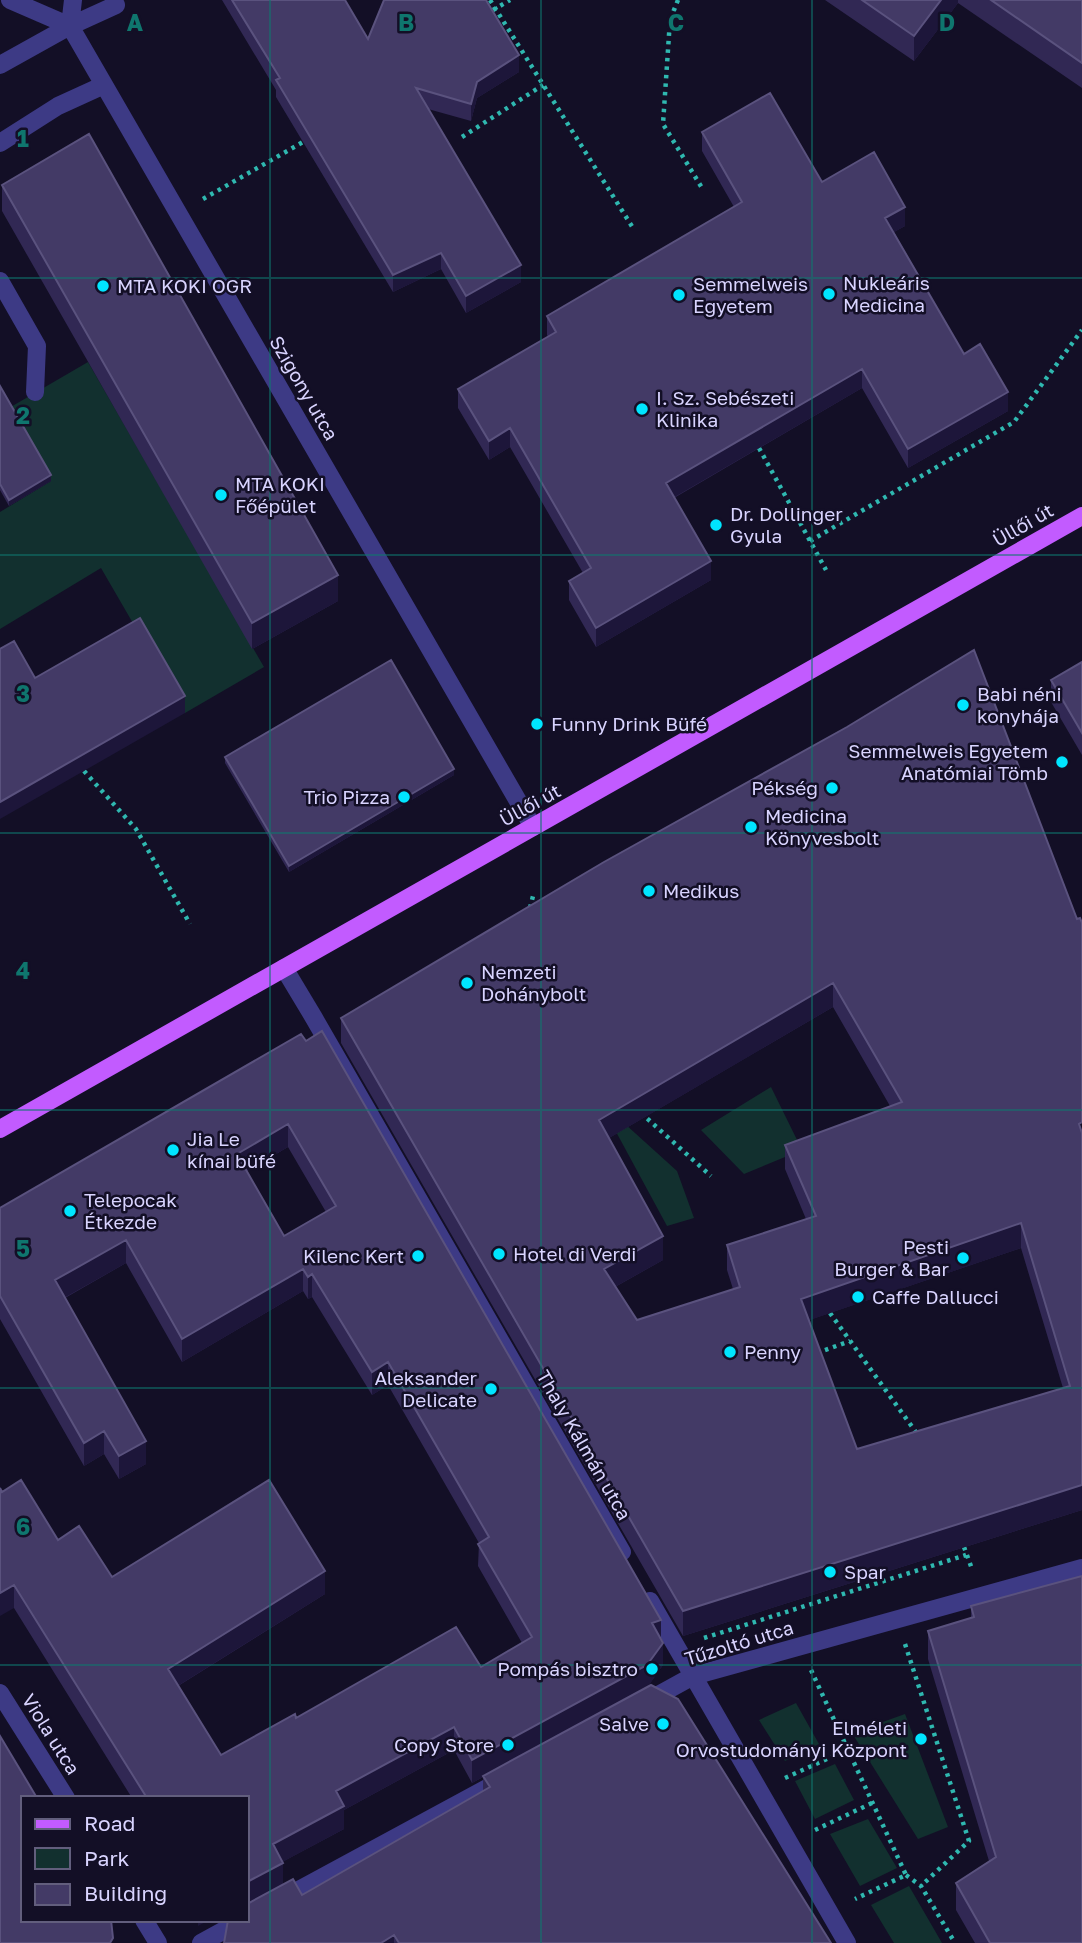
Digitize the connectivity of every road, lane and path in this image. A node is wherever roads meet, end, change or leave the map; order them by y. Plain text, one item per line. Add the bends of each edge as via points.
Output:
1 (10, 0) edge
2 (73, 0) edge
3 (490, 0) edge
4 (510, 0) edge
5 (678, 0) edge
6 (116, 5) dead end
7 (495, 9) junction
8 (485, 15) edge
9 (70, 26) junction
10 (0, 65) edge
11 (104, 85) junction
12 (543, 85) junction
13 (461, 137) dead end
14 (303, 142) edge
15 (0, 143) edge
16 (702, 188) dead end
17 (178, 212) junction
18 (633, 228) dead end
19 (0, 281) edge
20 (1082, 330) edge
21 (35, 392) dead end
22 (759, 448) edge
23 (1081, 515) edge
24 (810, 541) junction
25 (826, 570) dead end
26 (84, 771) edge
27 (533, 827) junction
28 (533, 896) dead end
29 (527, 921) edge
30 (190, 924) dead end
31 (284, 968) junction
32 (633, 1106) edge
33 (0, 1129) edge
34 (711, 1176) dead end
35 (830, 1314) edge
36 (850, 1341) junction
37 (813, 1354) edge
38 (922, 1441) edge
39 (966, 1555) edge
40 (630, 1566) edge
41 (1082, 1568) edge
42 (643, 1590) edge
43 (896, 1620) junction
44 (706, 1638) edge
45 (693, 1676) junction
46 (818, 1687) dead end
47 (0, 1693) edge
48 (633, 1709) edge
49 (847, 1749) junction
50 (512, 1774) edge
51 (759, 1791) junction
52 (65, 1796) edge
53 (872, 1803) junction
54 (789, 1842) junction
55 (906, 1875) junction
56 (921, 1886) junction
57 (829, 1911) junction
58 (248, 1917) edge
59 (145, 1922) edge
60 (240, 1922) edge
61 (158, 1943) edge
62 (201, 1943) edge
63 (847, 1943) edge
64 (955, 1943) edge

1 - 9 street
2 - 9 street
3 - 7 path
4 - 7 path
5 - 16 path via 670,20 663,124
6 - 9 street
7 - 8 path
7 - 12 path
9 - 10 street
9 - 11 street, Szigony utca
11 - 15 street via 58,106
11 - 17 street, Szigony utca
12 - 13 path
12 - 18 path
14 - 17 path
17 - 27 street, Szigony utca
19 - 21 street via 37,346
20 - 24 path via 1014,422
22 - 24 path
23 - 27 main road, Üllői út
24 - 25 path
26 - 30 path via 136,829
27 - 31 main road, Üllői út
28 - 29 path
31 - 33 main road, Üllői út
31 - 40 street, Thaly Kálmán utca
32 - 34 path
35 - 36 path
36 - 37 path
36 - 38 path
39 - 44 path
41 - 43 street, Tűzoltó utca
42 - 45 street
43 - 45 street, Tűzoltó utca
43 - 56 path via 969,1841
45 - 48 street, Tűzoltó utca
45 - 51 street
46 - 49 path
47 - 52 street, Viola utca
49 - 51 path
49 - 53 path
50 - 58 street
51 - 54 street
53 - 54 path
53 - 55 path
54 - 57 street
55 - 56 path
55 - 57 path
56 - 64 path
57 - 63 street
59 - 61 street
60 - 62 street

